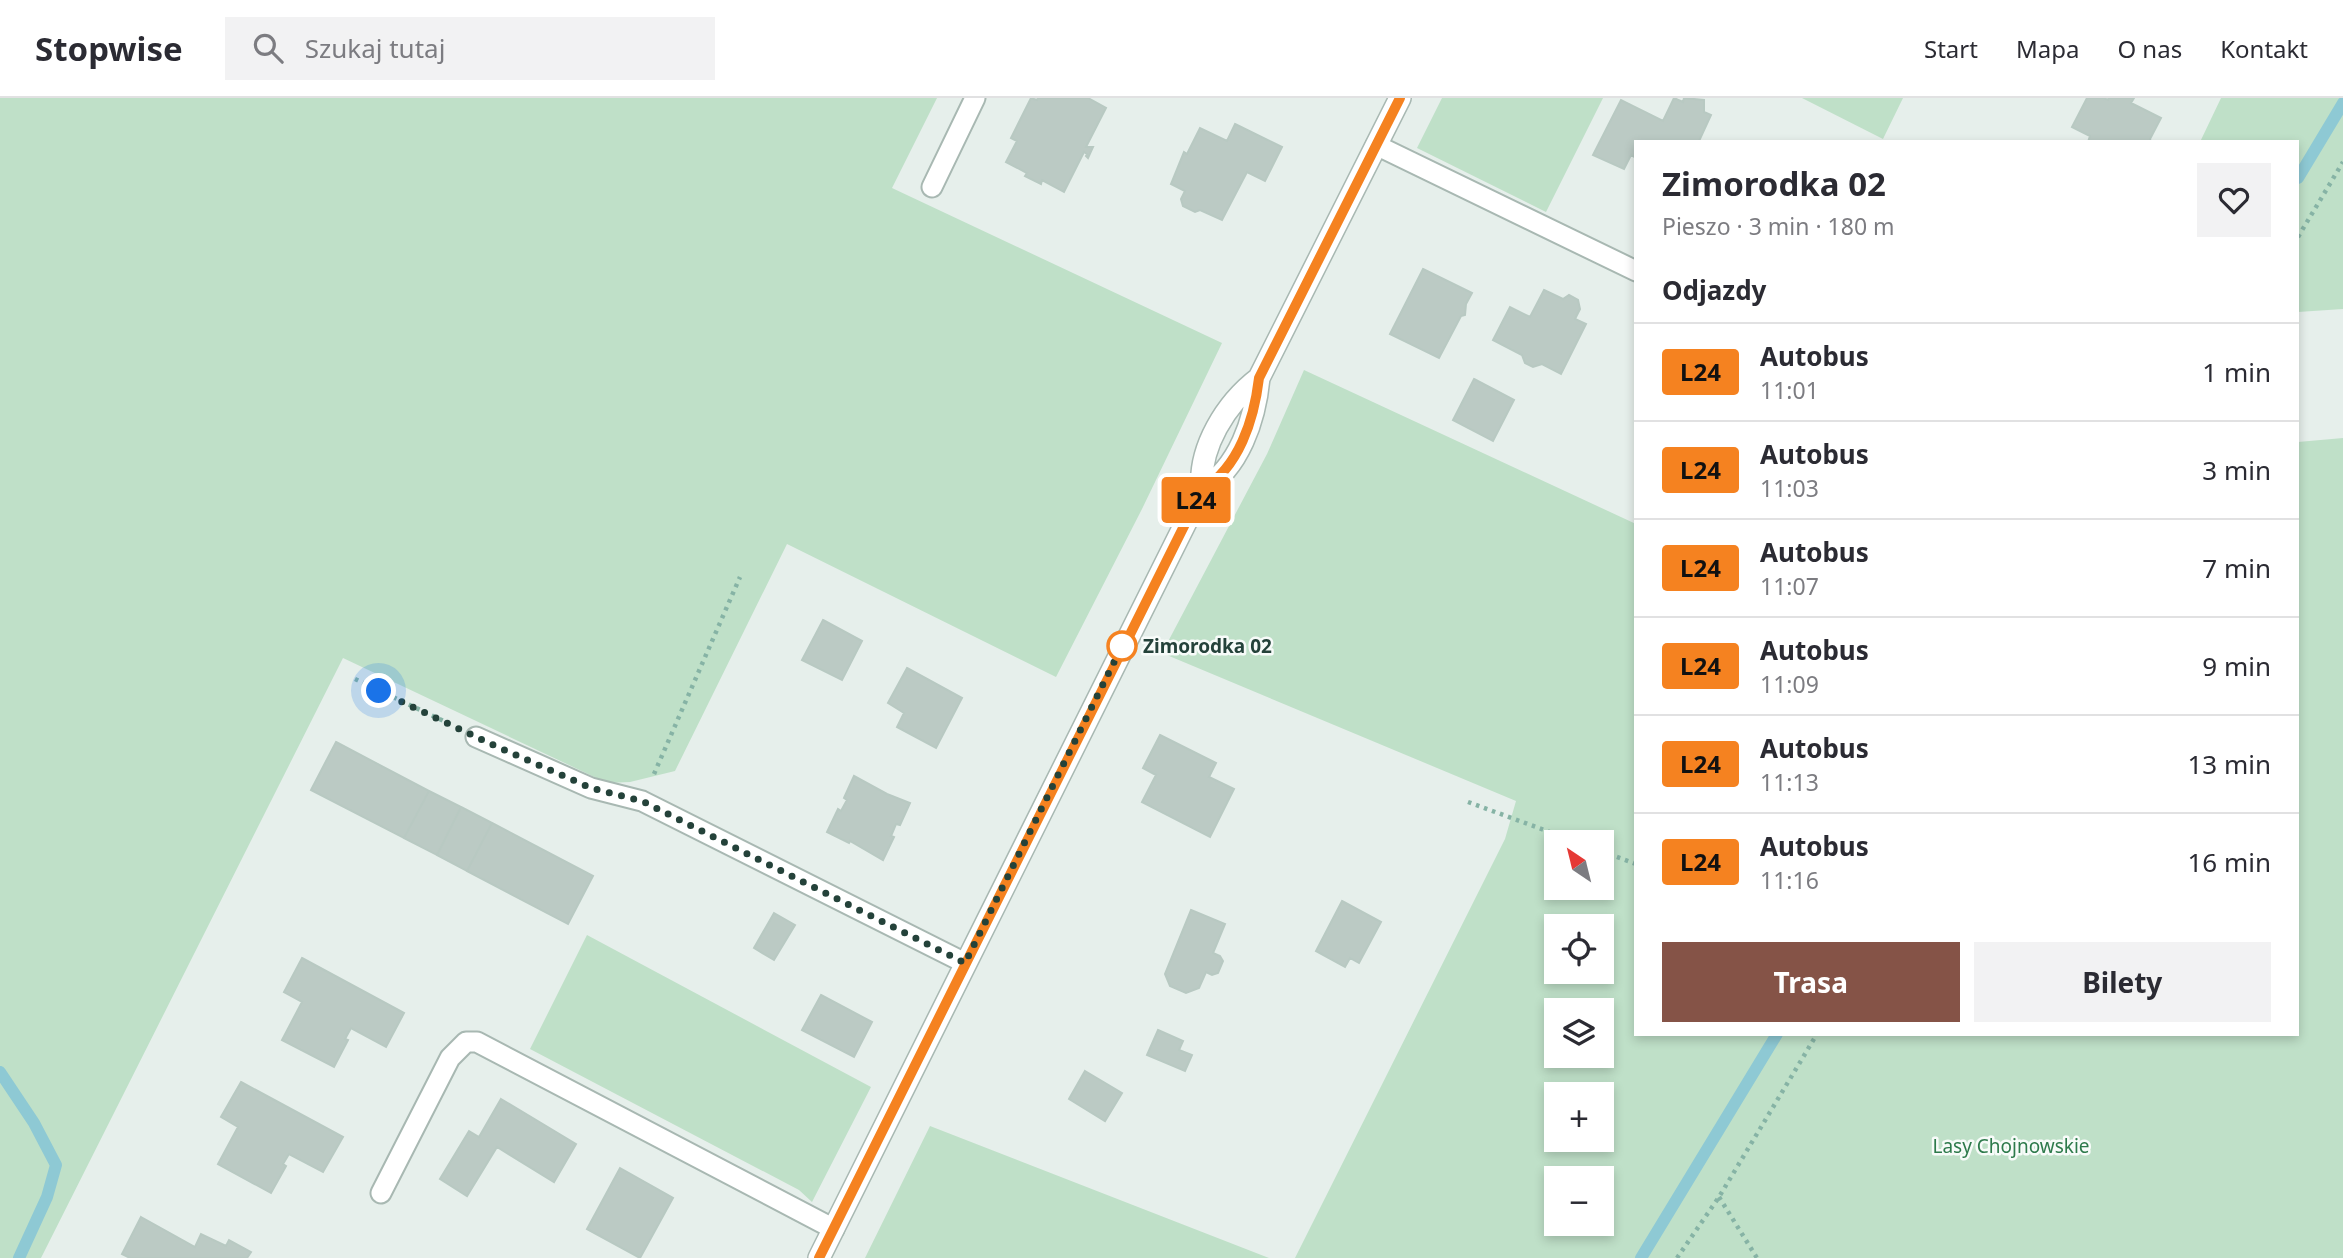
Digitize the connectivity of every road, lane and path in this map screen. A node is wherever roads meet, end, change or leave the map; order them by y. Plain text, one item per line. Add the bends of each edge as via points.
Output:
1 (975, 98) edge
2 (1400, 98) edge
3 (1376, 145) junction
4 (2343, 162) edge
5 (932, 187) dead end
6 (2299, 235) edge
7 (1634, 270) edge
8 (740, 578) dead end
9 (355, 679) dead end
10 (476, 737) joint
11 (642, 801) junction
12 (1468, 802) dead end
13 (1544, 830) edge
14 (1614, 856) edge
15 (1634, 863) edge
16 (965, 963) junction
17 (1817, 1036) edge
18 (381, 1193) dead end
19 (1719, 1198) junction
20 (834, 1229) junction
21 (819, 1258) edge
22 (1677, 1258) edge
23 (1758, 1258) edge

1 - 5 lane
2 - 3 street
3 - 7 lane
3 - 16 street via 1259,378 1241,443 1228,467 1202,490
4 - 6 path
8 - 11 path
9 - 10 path
10 - 11 lane via 591,788
11 - 16 lane
12 - 13 path
14 - 15 path
16 - 20 street
17 - 19 path
18 - 20 lane via 450,1058 466,1042 477,1042
19 - 22 path
19 - 23 path
20 - 21 street

